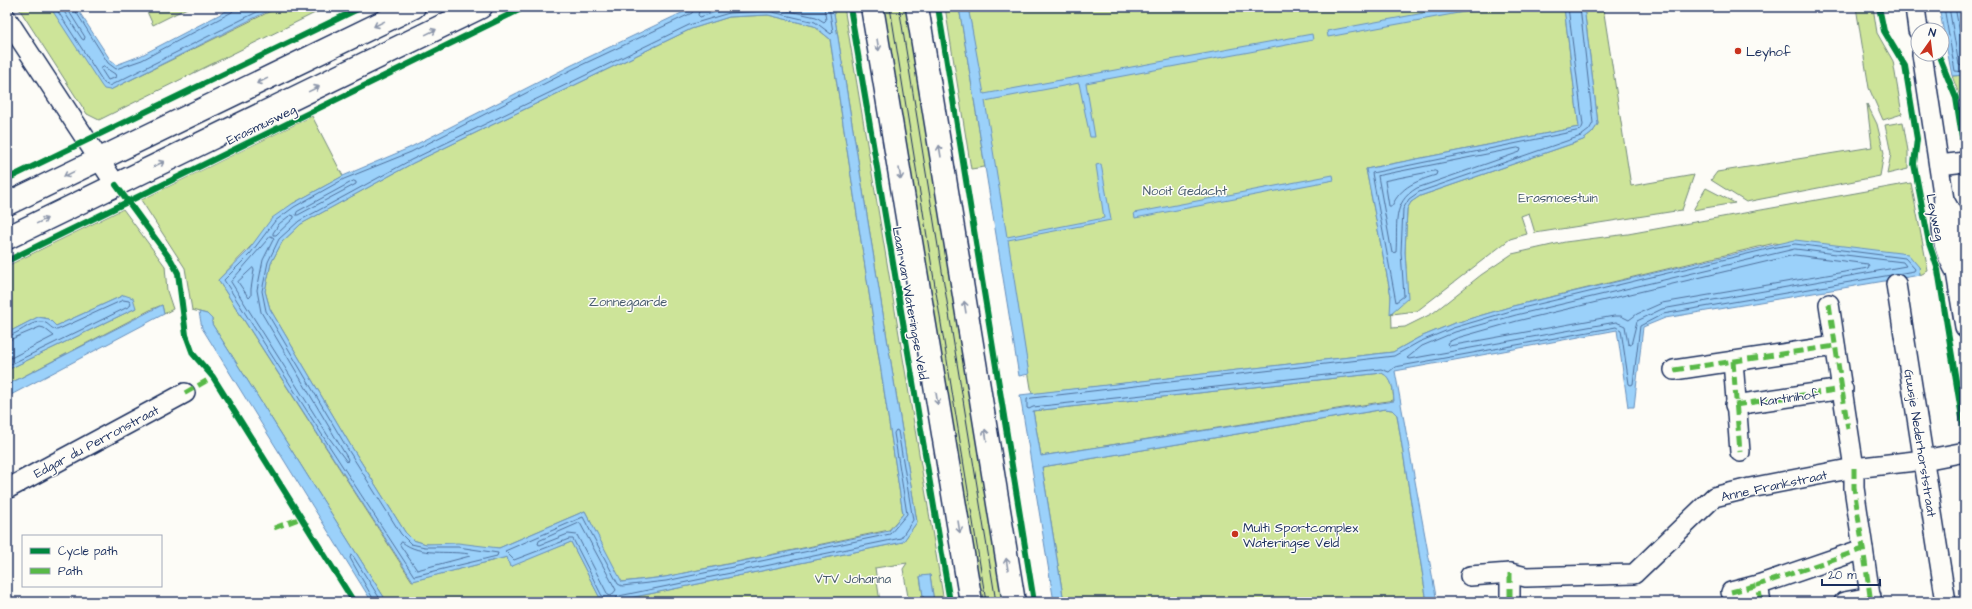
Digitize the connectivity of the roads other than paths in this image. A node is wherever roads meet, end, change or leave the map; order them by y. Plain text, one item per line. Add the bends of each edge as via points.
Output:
1 (414, 7) edge
2 (481, 7) edge
3 (872, 7) edge
4 (917, 7) edge
5 (1915, 7) edge
6 (7, 19) edge
7 (1917, 22) edge
8 (1923, 62) edge
9 (100, 159) junction
10 (1965, 162) edge
11 (1938, 165) junction
12 (116, 185) junction
13 (7, 204) edge
14 (7, 238) edge
15 (1896, 284) dead end
16 (1829, 304) dead end
17 (1965, 327) edge
18 (1835, 346) junction
19 (1733, 361) junction
20 (1674, 370) dead end
21 (1843, 389) junction
22 (185, 393) dead end
23 (1736, 405) junction
24 (1740, 452) dead end
25 (1965, 452) edge
26 (1924, 460) junction
27 (1854, 468) junction
28 (7, 489) edge
29 (1863, 549) junction
30 (1510, 573) junction
31 (1470, 576) dead end
32 (1731, 592) dead end
33 (1759, 593) edge
34 (1871, 600) edge
35 (971, 602) edge
36 (1014, 602) edge
37 (1510, 602) edge
38 (1844, 602) edge
39 (1946, 602) edge

1 -> 9 street
12 -> 2 street, Erasmusweg
3 -> 35 street, Laan van Wateringse Veld
36 -> 4 street
5 - 7 street
6 - 9 street
8 - 11 street, Leyweg
9 - 12 street
9 -> 13 street
10 - 11 street
11 - 17 street, Leyweg via 1944,200 1956,221 1959,237 1960,251 1956,272
14 -> 12 street, Erasmusweg
15 - 26 street, Guusje Nederhorststraat
16 - 18 street
18 - 19 street
18 - 21 street
19 - 20 street
19 - 23 street
21 - 23 street, Kartinihof
21 - 27 street
22 - 28 street, Edgar du Perronstraat
23 - 24 street
25 - 26 street, Anne Frankstraat
26 - 27 street, Anne Frankstraat
26 - 39 street, Guusje Nederhorststraat
27 - 29 street via 1854,488
27 - 30 street, Anne Frankstraat via 1714,497 1634,574 1526,577
29 - 33 street
29 - 34 street
30 - 31 street, Anne Frankstraat
30 - 37 street
32 - 33 street
34 - 38 street

